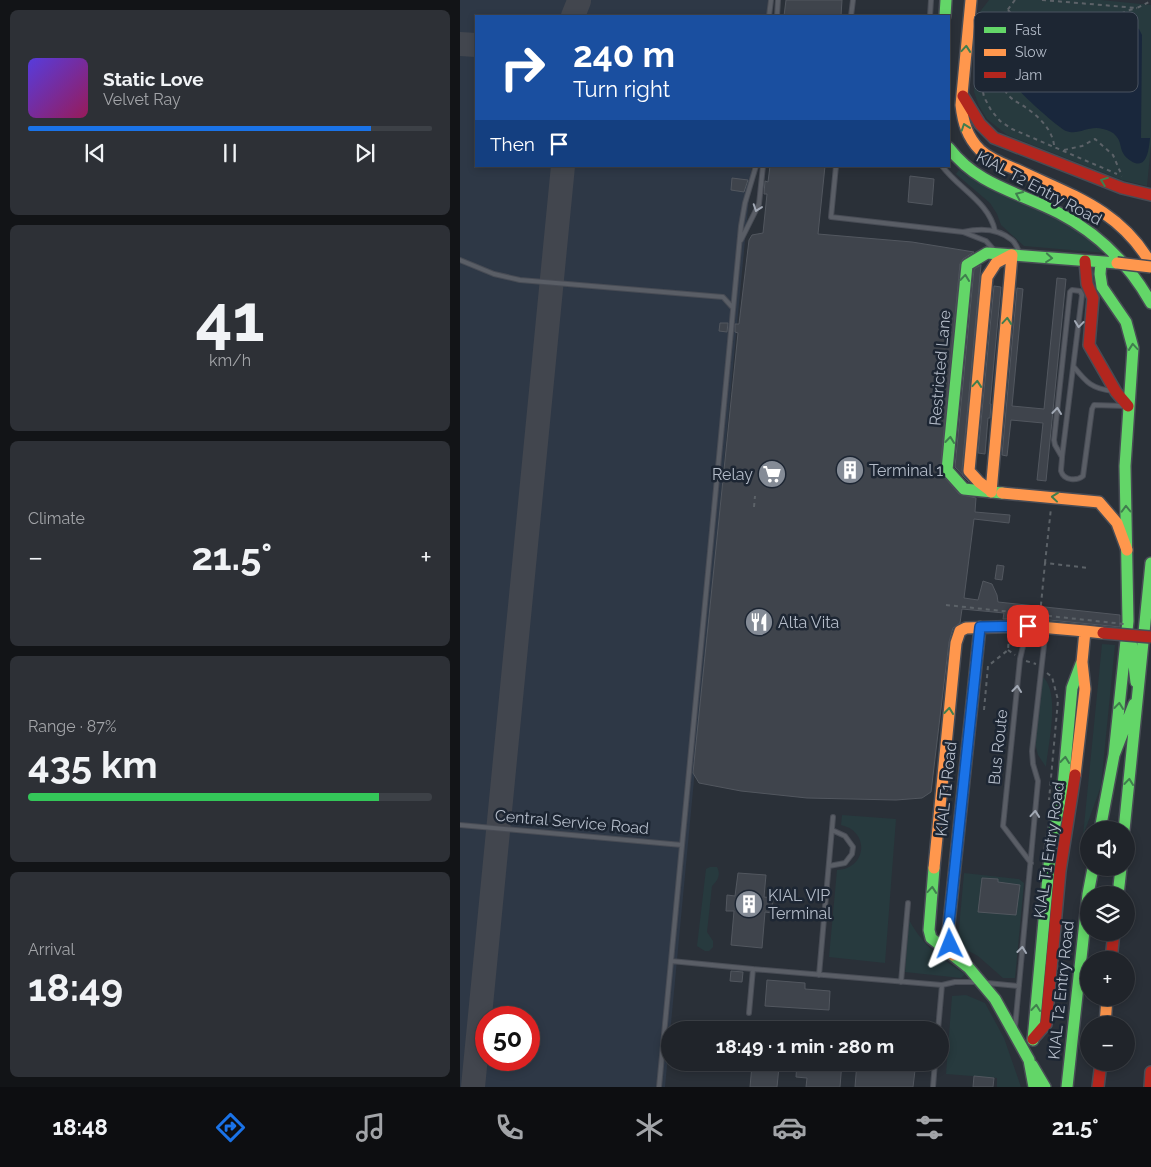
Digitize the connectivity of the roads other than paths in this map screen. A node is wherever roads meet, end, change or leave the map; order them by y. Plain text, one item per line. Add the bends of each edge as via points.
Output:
1 (771, 0) edge
2 (778, 0) edge
3 (853, 0) edge
4 (931, 0) edge
5 (946, 0) edge
6 (971, 1) edge
7 (769, 15) edge
8 (777, 15) edge
9 (851, 15) edge
10 (930, 15) edge
11 (945, 15) edge
12 (962, 96) junction
13 (950, 149) edge
14 (756, 167) edge
15 (763, 167) edge
16 (836, 167) edge
17 (943, 167) edge
18 (1151, 195) edge
19 (963, 232) junction
20 (995, 232) junction
21 (739, 247) junction
22 (997, 254) junction
23 (1016, 255) junction
24 (460, 260) edge
25 (1085, 261) junction
26 (1101, 262) junction
27 (1151, 266) edge
28 (1151, 303) edge
29 (733, 308) junction
30 (1074, 367) junction
31 (1116, 392) junction
32 (1128, 406) junction
33 (1062, 458) junction
34 (991, 492) junction
35 (1127, 550) junction
36 (1151, 563) edge
37 (1130, 623) junction
38 (1028, 626) junction
39 (980, 627) junction
40 (1046, 628) junction
41 (1085, 631) junction
42 (1151, 637) edge
43 (1138, 695) junction
44 (1114, 755) junction
45 (833, 817) dead end
46 (1102, 821) edge
47 (1125, 821) edge
48 (460, 824) edge
49 (832, 830) junction
50 (682, 845) junction
51 (1031, 863) junction
52 (829, 866) junction
53 (1091, 876) edge
54 (908, 903) dead end
55 (932, 938) joint
56 (953, 955) junction
57 (671, 961) junction
58 (753, 969) junction
59 (819, 975) junction
60 (901, 982) junction
61 (983, 982) junction
62 (942, 985) junction
63 (1019, 986) junction
64 (749, 1013) dead end
65 (939, 1021) edge
66 (1014, 1033) junction
67 (1030, 1060) junction
68 (935, 1071) edge
69 (1100, 1071) edge
70 (1151, 1072) edge
71 (934, 1086) edge
72 (659, 1087) edge
73 (1034, 1087) edge
74 (1045, 1087) edge
75 (1067, 1087) edge
76 (1098, 1087) edge
77 (1150, 1087) edge

1 - 7 lane
2 - 8 lane
3 - 9 lane
4 - 10 lane
5 - 11 main road
12 -> 6 main road, KIAL T2 Entry Road
18 -> 12 main road via 1122,188 994,138 977,121
27 -> 12 main road, KIAL T2 Entry Road via 1128,231 1111,216 980,151 963,122
28 -> 13 main road, KIAL T2 Entry Road via 1127,265 1093,233 1060,214 981,178 964,166
14 - 21 lane via 745,203
15 -> 21 lane via 759,204
16 - 19 lane via 831,217
17 - 20 lane via 984,207
19 - 20 lane via 981,228
19 - 22 lane via 986,240
20 - 23 lane via 1013,241
21 - 29 lane
22 - 23 main road, Restricted Lane
34 -> 22 main road, Restricted Lane via 964,489 947,470 967,265 987,253
23 -> 25 main road, Restricted Lane
34 -> 23 main road
34 -> 23 main road via 969,471 987,277 996,262
24 - 29 lane via 494,274 520,280 723,298
25 - 26 main road, Restricted Lane
25 - 31 main road via 1087,284 1093,298 1089,345
26 - 27 main road, Restricted Lane, bridge
32 -> 26 main road via 1132,339 1122,314 1102,287
29 - 50 lane
30 - 31 lane via 1088,383
30 - 33 lane
33 -> 30 lane via 1054,440 1070,292 1076,289 1082,295
31 - 32 main road
32 - 33 lane via 1094,405 1083,476 1071,480 1065,477
35 -> 32 main road via 1125,466
35 -> 34 main road via 1118,524 1099,502
35 - 37 main road
36 - 43 main road
37 - 43 main road
44 -> 37 main road
38 - 39 main road
38 - 40 main road
51 -> 38 lane, Bus Route via 1003,826 1020,658
55 -> 39 main road, KIAL T1 Road via 930,912 956,643 960,631
39 - 56 main road, KIAL T1 Road via 948,933
40 - 41 main road
51 -> 40 lane via 1038,781 1032,751
41 - 42 main road, bridge
67 -> 41 main road, KIAL T1 Entry Road via 1033,1038 1046,1024 1060,871 1074,788 1085,689 1082,662
43 - 44 main road
47 -> 43 main road
44 - 46 main road
45 - 49 lane
48 - 50 lane, Central Service Road
49 - 52 lane
49 - 52 lane via 845,836 853,847 845,863
50 - 57 lane
63 -> 51 lane
52 - 59 lane
53 - 75 main road, KIAL T2 Entry Road
54 - 60 lane
55 - 56 main road, KIAL T1 Entry Road
56 - 61 main road, KIAL T1 Entry Road
57 - 58 lane
57 - 72 lane
58 - 59 lane
58 - 64 lane
59 - 60 lane
60 - 62 lane
61 - 62 lane
61 - 63 lane
61 - 66 main road, KIAL T1 Entry Road
62 - 65 lane
63 - 66 lane
66 - 67 main road, KIAL T1 Entry Road
67 - 73 main road, KIAL T1 Entry Road
67 - 74 main road, KIAL T1 Entry Road
68 - 71 lane
69 - 76 main road
70 - 77 main road

